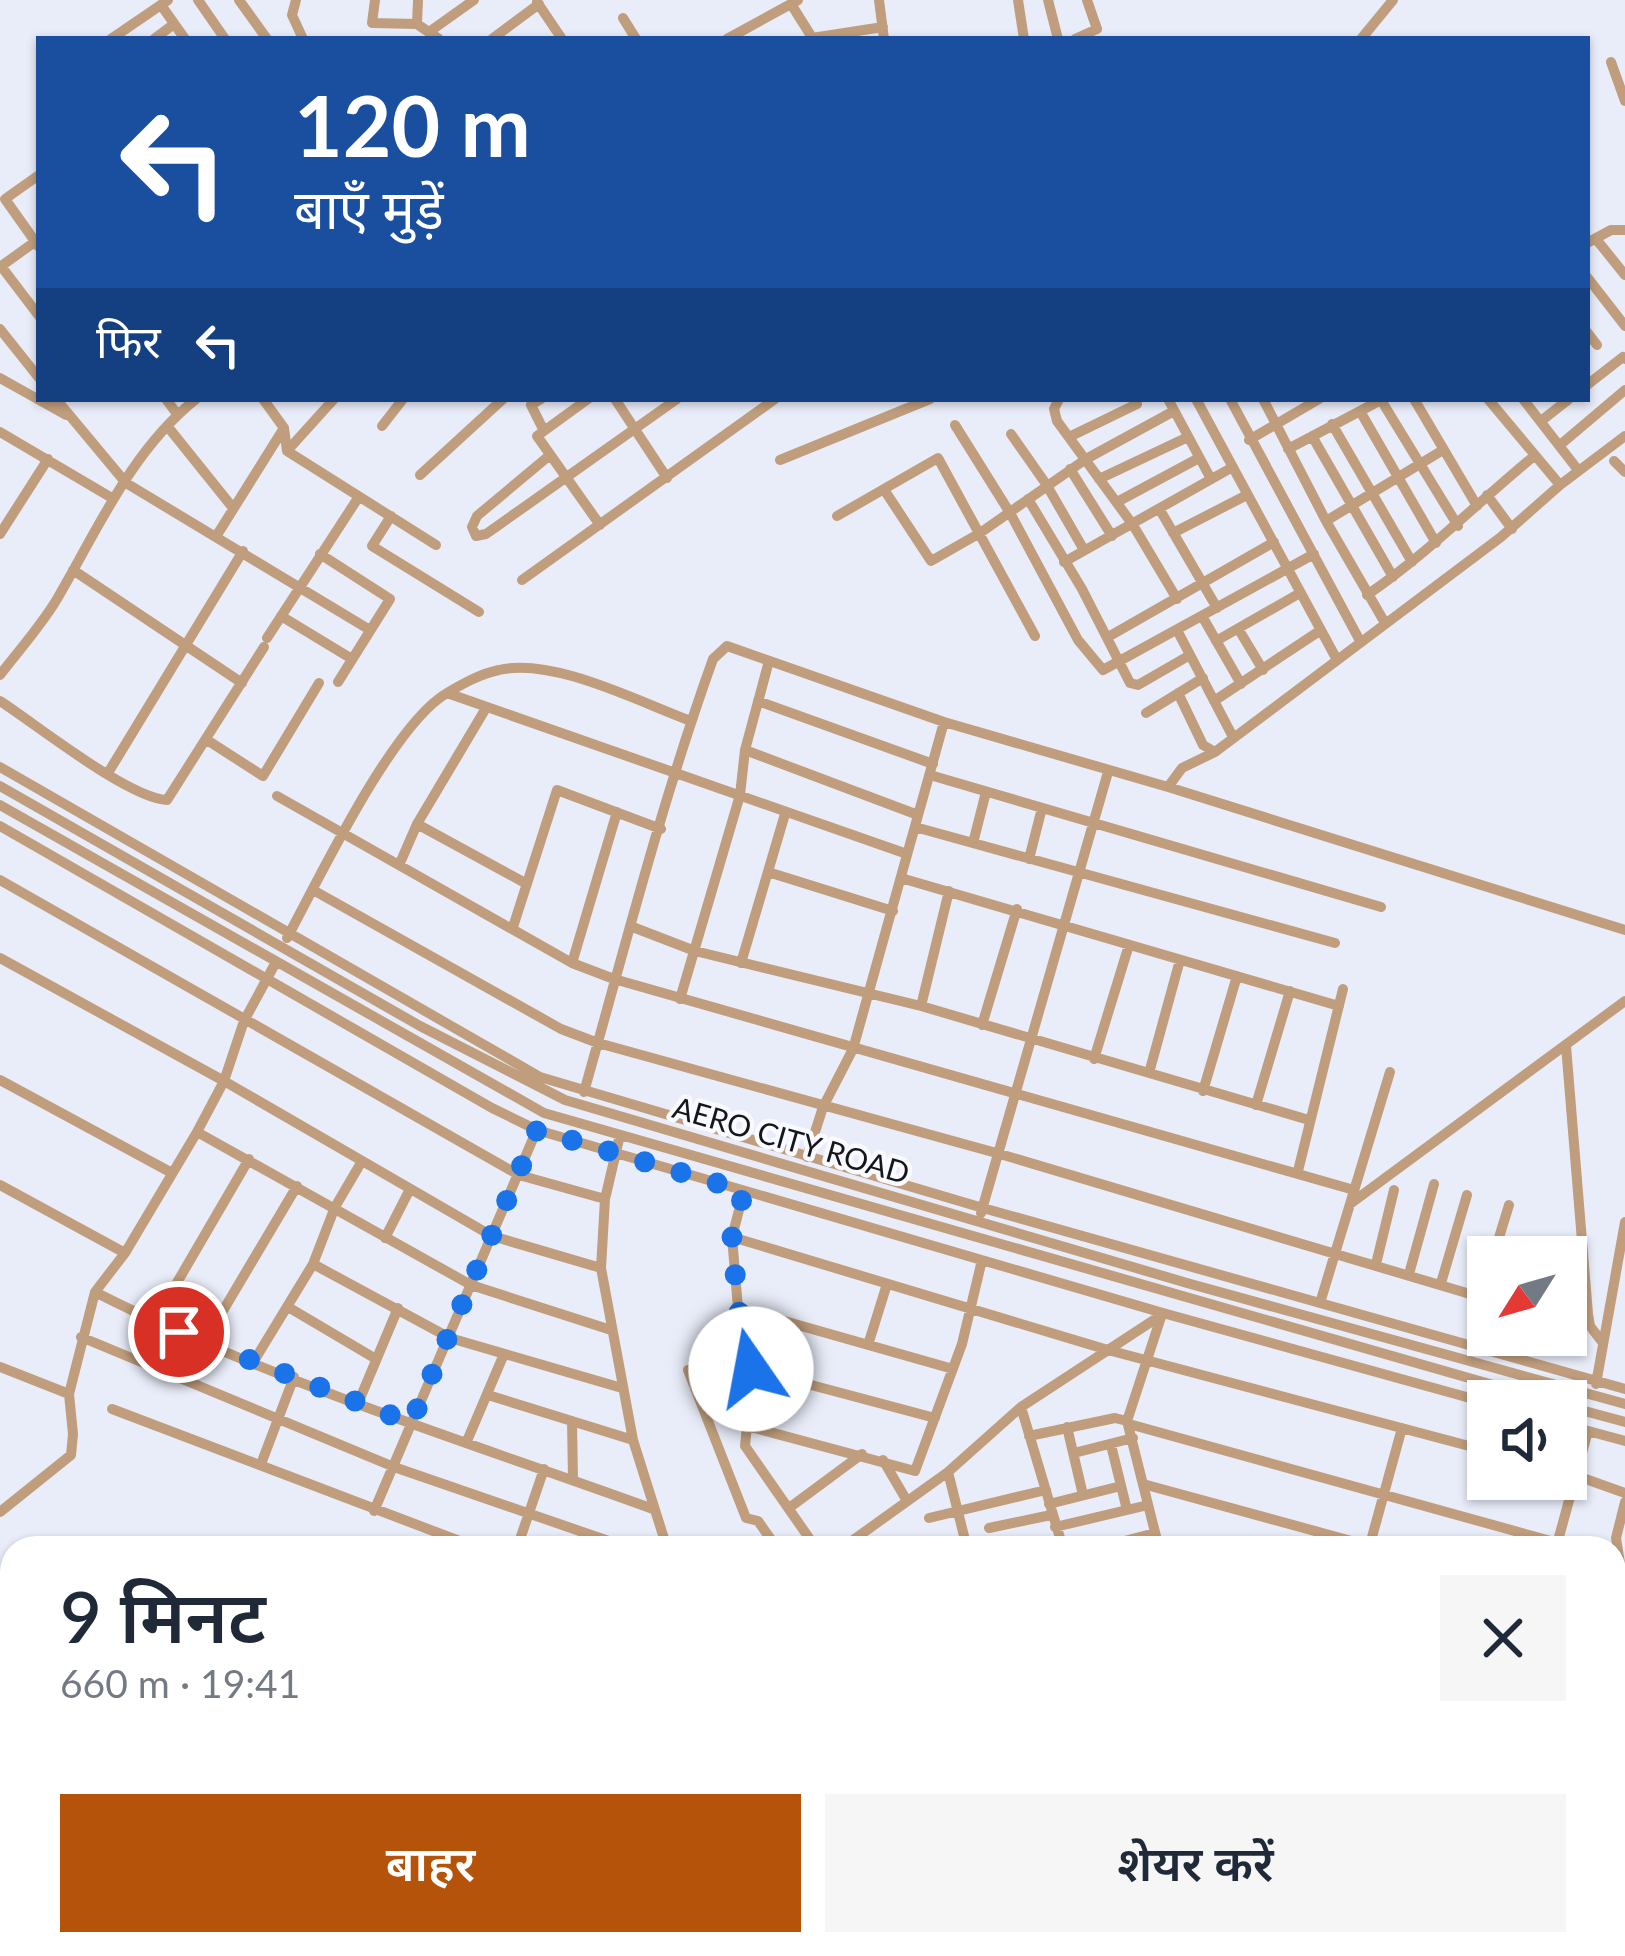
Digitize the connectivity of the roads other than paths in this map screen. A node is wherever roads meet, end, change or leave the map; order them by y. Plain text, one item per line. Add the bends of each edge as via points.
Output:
1 (198, 0) edge
2 (239, 0) edge
3 (296, 0) edge
4 (376, 0) edge
5 (418, 0) edge
6 (474, 0) edge
7 (879, 0) edge
8 (1048, 0) edge
9 (1087, 0) edge
10 (1393, 0) edge
11 (164, 2) edge
12 (537, 2) edge
13 (794, 2) edge
14 (1018, 6) edge
15 (623, 18) dead end
16 (175, 24) junction
17 (417, 24) junction
18 (883, 33) edge
19 (115, 36) edge
20 (158, 36) edge
21 (183, 36) edge
22 (223, 36) edge
23 (265, 36) edge
24 (302, 36) edge
25 (434, 36) edge
26 (496, 36) edge
27 (560, 36) edge
28 (634, 36) edge
29 (732, 36) edge
30 (811, 36) edge
31 (848, 36) edge
32 (1023, 36) edge
33 (1057, 36) edge
34 (1081, 36) edge
35 (1363, 36) edge
36 (1611, 62) dead end
37 (1625, 101) edge
38 (36, 177) edge
39 (36, 221) edge
40 (26, 228) junction
41 (1625, 230) edge
42 (1592, 241) edge
43 (36, 243) edge
44 (36, 245) edge
45 (1, 266) edge
46 (1625, 275) edge
47 (1590, 281) edge
48 (36, 312) edge
49 (1625, 326) edge
50 (0, 329) edge
51 (1590, 336) edge
52 (1597, 345) dead end
53 (1625, 359) edge
54 (36, 374) edge
55 (0, 378) edge
56 (1590, 381) edge
57 (1625, 390) edge
58 (36, 398) edge
59 (43, 402) edge
60 (59, 402) edge
61 (168, 402) edge
62 (192, 402) edge
63 (264, 402) edge
64 (331, 402) edge
65 (401, 402) edge
66 (500, 402) edge
67 (536, 402) edge
68 (584, 402) edge
69 (617, 402) edge
70 (673, 402) edge
71 (771, 402) edge
72 (924, 402) edge
73 (1058, 402) edge
74 (1135, 402) edge
75 (1198, 402) edge
76 (1231, 402) edge
77 (1264, 402) edge
78 (1314, 402) edge
79 (1377, 402) edge
80 (1382, 402) edge
81 (1416, 402) edge
82 (1490, 402) edge
83 (1525, 402) edge
84 (1565, 402) edge
85 (1171, 405) edge
86 (1360, 411) junction
87 (178, 414) junction
88 (74, 419) junction
89 (1541, 421) junction
90 (1148, 424) junction
91 (1333, 424) junction
92 (955, 425) dead end
93 (1276, 425) junction
94 (382, 426) dead end
95 (168, 427) junction
96 (284, 428) junction
97 (543, 429) junction
98 (633, 430) junction
99 (0, 432) edge
100 (1011, 434) dead end
101 (1312, 436) junction
102 (1625, 436) edge
103 (1069, 437) junction
104 (1188, 437) junction
105 (1250, 443) junction
106 (1560, 445) junction
107 (1288, 449) junction
108 (1443, 450) junction
109 (287, 451) junction
110 (550, 455) junction
111 (1199, 458) junction
112 (1533, 458) junction
113 (48, 459) junction
114 (1086, 459) junction
115 (780, 460) dead end
116 (1614, 460) dead end
117 (979, 463) junction
118 (1229, 464) junction
119 (1420, 464) junction
120 (1070, 469) junction
121 (1578, 470) junction
122 (1625, 472) edge
123 (420, 475) dead end
124 (566, 477) junction
125 (667, 478) junction
126 (1398, 478) junction
127 (1100, 479) junction
128 (1211, 479) junction
129 (954, 481) junction
130 (126, 483) junction
131 (1046, 484) junction
132 (1560, 484) junction
133 (885, 491) junction
134 (1372, 494) junction
135 (1486, 495) junction
136 (1245, 496) junction
137 (112, 498) junction
138 (358, 498) junction
139 (1028, 499) junction
140 (1117, 502) junction
141 (1352, 506) junction
142 (1477, 506) junction
143 (233, 508) junction
144 (1160, 510) junction
145 (1010, 513) junction
146 (392, 516) junction
147 (837, 516) dead end
148 (1326, 521) junction
149 (601, 525) junction
150 (1133, 525) junction
151 (1458, 526) junction
152 (1512, 529) junction
153 (980, 533) junction
154 (1173, 533) junction
155 (0, 535) edge
156 (218, 535) junction
157 (1112, 536) junction
158 (1274, 542) junction
159 (1436, 543) junction
160 (436, 545) dead end
161 (1084, 550) junction
162 (243, 551) junction
163 (320, 554) junction
164 (1314, 554) junction
165 (1064, 562) junction
166 (1412, 562) junction
167 (1288, 569) junction
168 (74, 570) junction
169 (1393, 578) junction
170 (522, 580) dead end
171 (1202, 584) junction
172 (298, 588) junction
173 (1082, 589) junction
174 (1300, 593) junction
175 (1367, 595) junction
176 (1177, 599) junction
177 (1058, 604) junction
178 (1217, 608) junction
179 (479, 612) dead end
180 (281, 616) junction
181 (1202, 616) junction
182 (1385, 623) junction
183 (1238, 629) junction
184 (1321, 629) junction
185 (370, 630) junction
186 (1177, 630) junction
187 (1035, 636) dead end
188 (1108, 637) junction
189 (1360, 640) junction
190 (1216, 641) junction
191 (187, 646) junction
192 (1190, 655) junction
193 (1336, 658) junction
194 (352, 659) junction
195 (769, 661) junction
196 (1120, 662) junction
197 (1263, 670) junction
198 (0, 675) edge
199 (1203, 678) junction
200 (338, 682) dead end
201 (242, 683) junction
202 (320, 683) dead end
203 (1241, 684) junction
204 (447, 692) junction
205 (1178, 693) junction
206 (0, 701) edge
207 (758, 701) junction
208 (1214, 701) junction
209 (486, 708) junction
210 (1146, 712) dead end
211 (691, 721) junction
212 (944, 722) junction
213 (1234, 737) junction
214 (207, 740) junction
215 (745, 750) junction
216 (1215, 752) junction
217 (0, 766) edge
218 (932, 770) junction
219 (673, 771) junction
220 (1108, 772) junction
221 (108, 773) junction
222 (0, 786) edge
223 (1168, 787) junction
224 (986, 792) junction
225 (740, 795) junction
226 (277, 796) dead end
227 (0, 805) edge
228 (1042, 808) junction
229 (617, 812) junction
230 (785, 814) junction
231 (917, 821) junction
232 (1094, 822) junction
233 (417, 824) junction
234 (0, 826) edge
235 (661, 829) junction
236 (344, 832) junction
237 (973, 843) junction
238 (907, 854) junction
239 (1029, 859) junction
240 (400, 863) junction
241 (768, 872) junction
242 (1079, 872) junction
243 (901, 878) junction
244 (0, 880) edge
245 (527, 884) junction
246 (313, 890) junction
247 (949, 891) junction
248 (1381, 908) dead end
249 (1017, 909) junction
250 (893, 911) junction
251 (1065, 925) junction
252 (630, 926) junction
253 (513, 927) junction
254 (1625, 930) edge
255 (286, 941) junction
256 (1335, 944) dead end
257 (1130, 945) junction
258 (695, 951) junction
259 (0, 958) edge
260 (1180, 961) junction
261 (276, 962) junction
262 (572, 963) junction
263 (741, 963) junction
264 (1237, 976) junction
265 (266, 979) junction
266 (614, 979) junction
267 (1343, 989) dead end
268 (1290, 991) junction
269 (866, 993) junction
270 (680, 999) junction
271 (1625, 1001) edge
272 (921, 1006) junction
273 (1339, 1006) junction
274 (244, 1021) junction
275 (982, 1024) junction
276 (1031, 1039) junction
277 (598, 1043) junction
278 (1566, 1046) junction
279 (853, 1049) junction
280 (1094, 1059) junction
281 (1390, 1072) dead end
282 (1149, 1073) junction
283 (0, 1080) edge
284 (224, 1081) junction
285 (1203, 1091) junction
286 (584, 1092) junction
287 (1016, 1096) junction
288 (1256, 1105) junction
289 (823, 1108) junction
290 (544, 1113) junction
291 (1309, 1120) junction
292 (537, 1130) junction
293 (197, 1132) junction
294 (620, 1135) junction
295 (616, 1154) junction
296 (1000, 1154) junction
297 (807, 1157) junction
298 (249, 1159) junction
299 (362, 1161) junction
300 (802, 1170) junction
301 (1298, 1171) junction
302 (172, 1173) junction
303 (519, 1175) junction
304 (1433, 1184) dead end
305 (0, 1185) edge
306 (297, 1186) junction
307 (795, 1186) junction
308 (410, 1189) junction
309 (1354, 1190) junction
310 (1394, 1190) dead end
311 (744, 1191) junction
312 (1467, 1195) dead end
313 (605, 1198) junction
314 (1350, 1204) junction
315 (1509, 1205) dead end
316 (335, 1207) junction
317 (983, 1208) junction
318 (977, 1221) junction
319 (1625, 1222) edge
320 (492, 1236) junction
321 (1499, 1236) edge
322 (732, 1237) junction
323 (386, 1238) junction
324 (1334, 1252) junction
325 (125, 1253) junction
326 (982, 1260) junction
327 (313, 1264) junction
328 (1376, 1264) junction
329 (601, 1268) junction
330 (1409, 1274) junction
331 (1441, 1283) junction
332 (887, 1284) junction
333 (471, 1285) junction
334 (94, 1292) junction
335 (1467, 1292) edge
336 (1170, 1295) junction
337 (1320, 1304) junction
338 (971, 1306) junction
339 (288, 1307) junction
340 (738, 1307) junction
341 (398, 1308) junction
342 (1162, 1314) junction
343 (154, 1322) junction
344 (1587, 1325) edge
345 (1590, 1326) junction
346 (611, 1330) junction
347 (81, 1336) junction
348 (451, 1338) junction
349 (205, 1341) junction
350 (1603, 1343) junction
351 (868, 1345) junction
352 (1108, 1350) junction
353 (504, 1354) junction
354 (376, 1358) junction
355 (1148, 1360) junction
356 (254, 1361) junction
357 (0, 1367) edge
358 (751, 1369) junction
359 (953, 1369) junction
360 (688, 1370) dead end
361 (293, 1377) junction
362 (1474, 1380) edge
363 (1597, 1381) junction
364 (622, 1388) junction
365 (1625, 1389) edge
366 (68, 1394) junction
367 (488, 1395) junction
368 (1594, 1396) junction
369 (1467, 1397) edge
370 (359, 1401) junction
371 (1625, 1404) edge
372 (1021, 1407) junction
373 (112, 1409) dead end
374 (1587, 1412) edge
375 (935, 1418) junction
376 (278, 1419) junction
377 (572, 1421) junction
378 (1128, 1422) junction
379 (1625, 1422) edge
380 (411, 1423) junction
381 (747, 1426) junction
382 (1067, 1427) junction
383 (1402, 1428) junction
384 (1588, 1431) edge
385 (1029, 1436) junction
386 (1133, 1438) junction
387 (633, 1440) junction
388 (467, 1441) junction
389 (1625, 1441) edge
390 (1111, 1445) junction
391 (1467, 1445) edge
392 (1074, 1453) junction
393 (862, 1454) junction
394 (884, 1460) junction
395 (260, 1464) junction
396 (394, 1467) junction
397 (544, 1469) junction
398 (948, 1472) junction
399 (1587, 1479) edge
400 (573, 1480) junction
401 (1143, 1484) junction
402 (1120, 1486) junction
403 (1046, 1490) junction
404 (1385, 1493) junction
405 (1625, 1493) edge
406 (1084, 1495) junction
407 (1566, 1500) edge
408 (907, 1502) junction
409 (1625, 1502) edge
410 (1148, 1505) junction
411 (789, 1508) junction
412 (959, 1508) junction
413 (653, 1509) junction
414 (374, 1510) junction
415 (1126, 1510) junction
416 (0, 1513) edge
417 (530, 1513) junction
418 (1052, 1515) junction
419 (1090, 1517) junction
420 (928, 1518) dead end
421 (989, 1528) dead end
422 (1317, 1531) junction
423 (445, 1536) edge
424 (521, 1536) edge
425 (595, 1536) edge
426 (663, 1536) edge
427 (769, 1536) edge
428 (808, 1536) edge
429 (862, 1536) edge
430 (965, 1536) edge
431 (1059, 1536) edge
432 (1094, 1536) edge
433 (1158, 1536) edge
434 (1316, 1536) edge
435 (1334, 1536) edge
436 (1375, 1536) edge
437 (1525, 1536) edge
438 (1559, 1536) edge
439 (1617, 1536) edge

1 - 22 street
2 - 23 street
3 - 24 street via 292,14
4 - 17 street via 372,23
5 - 17 street
6 - 25 street
7 - 18 street
8 - 14 street
8 - 33 street
9 - 34 street via 1096,29
10 - 35 street
11 - 16 street
11 - 19 street
12 - 26 street
12 - 27 street
13 - 29 street
13 - 30 street
14 - 32 street
15 - 28 street
16 - 20 street
16 - 21 street
17 - 25 street
18 - 31 street
36 - 37 street
38 - 40 street via 5,199
39 - 40 street
40 - 43 street
41 - 42 street
42 - 46 street
44 - 45 street
45 - 48 street
47 - 49 street
50 - 54 street
51 - 52 street
53 - 56 street
55 - 58 street
57 - 106 street
59 - 88 street
60 - 88 street
61 - 87 street
62 - 87 street
63 - 96 street
64 - 109 street
65 - 94 street
66 - 123 street
67 - 97 street
68 - 97 street
69 - 98 street
70 - 98 street
71 - 125 street
72 - 115 street
73 - 103 street via 1055,416
74 - 90 street
74 - 103 street
75 - 118 street
76 - 105 street
77 - 93 street
78 - 93 street
79 - 86 street
80 - 119 street
81 - 108 street
82 - 112 street
83 - 89 street
84 - 89 street
85 - 90 street
85 - 104 street
86 - 91 street
86 - 126 street
87 - 95 street
88 - 130 street
89 - 106 street
90 - 114 street
91 - 101 street
91 - 134 street
92 - 117 street
93 - 105 street
93 - 107 street
95 - 130 street
95 - 143 street
96 - 109 street
96 - 143 street
97 - 110 street via 537,440
98 - 124 street
98 - 125 street
99 - 113 street
100 - 131 street
101 - 107 street
101 - 141 street
102 - 121 street
103 - 114 street
104 - 111 street
104 - 127 street
105 - 118 street
105 - 164 street
106 - 121 street
107 - 148 street
108 - 119 street
108 - 142 street
109 - 138 street
110 - 124 street
110 - 124 street via 477,516 474,534 486,534
111 - 128 street
111 - 140 street
112 - 132 street
112 - 135 street
113 - 137 street
113 - 155 street
114 - 120 street
114 - 127 street
116 - 122 street
117 - 129 street
117 - 145 street
118 - 128 street
118 - 136 street
119 - 126 street
119 - 151 street
120 - 131 street
120 - 157 street
121 - 132 street
124 - 149 street
125 - 149 street
126 - 134 street
126 - 159 street
127 - 140 street
128 - 144 street
129 - 133 street via 938,458
129 - 153 street
130 - 137 street
130 - 156 street
131 - 139 street
131 - 161 street
132 - 152 street
133 - 147 street
133 - 153 street via 931,561
134 - 141 street
134 - 166 street
135 - 142 street
135 - 152 street
136 - 154 street
136 - 158 street
137 - 168 street
138 - 146 street
138 - 163 street
139 - 145 street
139 - 165 street
140 - 150 street
141 - 148 street
141 - 169 street
142 - 151 street
143 - 156 street
144 - 150 street
144 - 154 street
145 - 153 street
145 - 177 street
146 - 160 street
146 - 179 street via 373,546
148 - 175 street
149 - 170 street
150 - 157 street
150 - 176 street
151 - 159 street
152 - 182 street
153 - 187 street
154 - 171 street
156 - 162 street
157 - 161 street
158 - 167 street
158 - 171 street
159 - 166 street
161 - 165 street
162 - 172 street
162 - 191 street
163 - 172 street
163 - 185 street via 390,599
164 - 167 street
164 - 189 street
165 - 173 street
166 - 169 street
167 - 174 street
167 - 178 street
168 - 191 street
168 - 198 street
169 - 175 street
171 - 176 street
171 - 178 street
172 - 180 street
172 - 185 street
173 - 177 street
173 - 188 street
174 - 183 street
174 - 184 street
175 - 182 street
176 - 188 street
177 - 196 street via 1102,670
178 - 181 street
180 - 194 street
180 - 201 street
181 - 186 street
181 - 190 street
182 - 189 street
183 - 190 street
183 - 197 street
184 - 193 street
184 - 197 street
185 - 194 street
186 - 192 street
186 - 196 street
188 - 196 street
189 - 193 street
190 - 203 street
191 - 201 street
191 - 221 street
192 - 196 street via 1133,686
192 - 199 street
193 - 213 street
194 - 200 street
195 - 207 street
195 - 211 street via 723,649
195 - 212 street
197 - 203 street
199 - 205 street
199 - 208 street
201 - 214 street
202 - 214 street via 263,776
203 - 208 street
204 - 209 street
204 - 211 street via 502,669 530,667
204 - 236 street via 418,714
205 - 210 street
205 - 216 street via 1203,745
206 - 221 street
207 - 215 street
207 - 218 street
208 - 213 street
209 - 219 street
209 - 233 street
211 - 219 street
212 - 218 street
212 - 220 street
213 - 216 street
214 - 221 street via 167,800
215 - 225 street
215 - 231 street
216 - 223 street via 1181,768
217 - 255 street
218 - 224 street
218 - 231 street
219 - 225 street
219 - 235 street
220 - 223 street
220 - 232 street
222 - 255 street, AERO CITY ROAD
223 - 254 street
224 - 228 street
224 - 237 street
225 - 230 street
225 - 258 street
226 - 236 street
227 - 261 street, AERO CITY ROAD
228 - 232 street
228 - 239 street
229 - 235 street
229 - 245 street via 557,790
229 - 262 street
230 - 238 street
230 - 241 street
231 - 237 street
231 - 238 street
232 - 242 street
232 - 248 street
233 - 240 street
233 - 245 street
234 - 265 street
235 - 252 street
236 - 240 street
236 - 246 street
237 - 239 street
238 - 243 street
239 - 242 street
240 - 253 street
241 - 250 street
241 - 263 street
242 - 251 street
242 - 256 street
243 - 247 street
243 - 250 street
244 - 274 street
245 - 253 street
246 - 255 street
246 - 277 street
247 - 249 street
247 - 272 street
249 - 251 street
249 - 275 street
250 - 269 street
251 - 257 street
251 - 276 street
252 - 258 street
252 - 266 street
253 - 262 street
255 - 286 street via 540,1077
255 - 300 street, AERO CITY ROAD via 420,1026 565,1100
257 - 260 street
257 - 280 street
258 - 263 street
258 - 270 street
259 - 284 street
260 - 264 street
260 - 282 street
261 - 265 street
261 - 290 street, AERO CITY ROAD
262 - 266 street
263 - 269 street
264 - 268 street
264 - 285 street
265 - 274 street
265 - 292 street
266 - 270 street
266 - 277 street
267 - 273 street
268 - 273 street
268 - 288 street
269 - 272 street
269 - 279 street
270 - 279 street
271 - 278 street
272 - 275 street
273 - 291 street
274 - 284 street
274 - 303 street
275 - 276 street
276 - 280 street
276 - 287 street
277 - 286 street
277 - 289 street
278 - 314 street
278 - 345 street
279 - 287 street
279 - 289 street
280 - 282 street
281 - 309 street
282 - 285 street
283 - 302 street
284 - 293 street
284 - 299 street
285 - 288 street
286 - 297 street
287 - 296 street
287 - 301 street
288 - 291 street
289 - 296 street
289 - 297 street
290 - 292 street
290 - 294 street, AERO CITY ROAD
291 - 301 street
292 - 295 street
292 - 303 street
293 - 298 street
293 - 302 street
294 - 295 street
294 - 307 street, AERO CITY ROAD
295 - 311 street
295 - 313 street
296 - 317 street
296 - 324 street
297 - 317 street
298 - 306 street
298 - 343 street
299 - 308 street
299 - 316 street
300 - 307 street
300 - 318 street, AERO CITY ROAD
301 - 309 street
302 - 325 street
303 - 313 street
303 - 320 street
304 - 330 street
305 - 325 street
306 - 316 street
306 - 349 street
307 - 336 street, AERO CITY ROAD
308 - 320 street
308 - 323 street
309 - 314 street
310 - 328 street
311 - 322 street
311 - 326 street
312 - 331 street
313 - 329 street
314 - 324 street
315 - 321 street
316 - 323 street
316 - 327 street
317 - 318 street
317 - 337 street
318 - 368 street, AERO CITY ROAD
319 - 350 street
320 - 329 street
320 - 333 street
322 - 332 street
322 - 340 street
323 - 333 street
324 - 328 street
324 - 337 street
325 - 334 street
326 - 338 street
326 - 342 street
327 - 339 street
327 - 341 street
328 - 330 street
329 - 346 street
330 - 331 street
331 - 335 street
332 - 338 street
332 - 351 street
333 - 346 street
333 - 348 street
334 - 343 street
334 - 347 street
336 - 342 street
336 - 362 street, AERO CITY ROAD
337 - 363 street
338 - 352 street
338 - 359 street
339 - 354 street
339 - 356 street
340 - 351 street
340 - 358 street
341 - 348 street
341 - 354 street
342 - 352 street
342 - 355 street
342 - 369 street
343 - 349 street
344 - 345 street
345 - 350 street
346 - 364 street
347 - 366 street
347 - 376 street
348 - 353 street
348 - 380 street
349 - 356 street
350 - 363 street
351 - 359 street
352 - 355 street
352 - 372 street
353 - 364 street
353 - 367 street
354 - 370 street
355 - 378 street
355 - 383 street
356 - 361 street
357 - 366 street
358 - 375 street
358 - 381 street via 760,1400
359 - 375 street
360 - 427 street via 746,1518
361 - 370 street
361 - 376 street
363 - 365 street
363 - 368 street
364 - 387 street
366 - 416 street via 70,1455
367 - 377 street
367 - 388 street
368 - 371 street, AERO CITY ROAD
370 - 380 street
372 - 385 street
372 - 398 street
373 - 395 street
374 - 379 street
375 - 394 street via 915,1471
376 - 395 street
376 - 396 street
377 - 387 street
377 - 400 street
378 - 382 street
378 - 386 street
378 - 404 street
380 - 388 street
380 - 396 street
381 - 393 street
381 - 411 street via 745,1446
382 - 385 street
382 - 392 street
383 - 391 street
383 - 404 street
384 - 389 street
385 - 403 street
386 - 390 street
386 - 401 street
387 - 413 street
388 - 397 street
390 - 392 street
390 - 402 street
392 - 406 street
393 - 394 street
393 - 411 street
394 - 408 street
395 - 414 street
396 - 414 street
396 - 417 street
397 - 400 street
397 - 417 street
398 - 408 street
398 - 412 street
399 - 405 street
400 - 413 street
401 - 410 street
401 - 422 street
402 - 406 street
402 - 415 street
403 - 412 street
403 - 418 street
404 - 436 street
404 - 437 street
406 - 418 street
407 - 438 street
408 - 429 street
409 - 439 street
410 - 415 street
410 - 433 street
411 - 428 street
412 - 420 street
412 - 430 street
413 - 426 street
414 - 423 street
415 - 419 street
417 - 424 street
417 - 425 street
418 - 419 street
418 - 421 street
418 - 431 street
419 - 432 street
422 - 434 street
422 - 435 street

